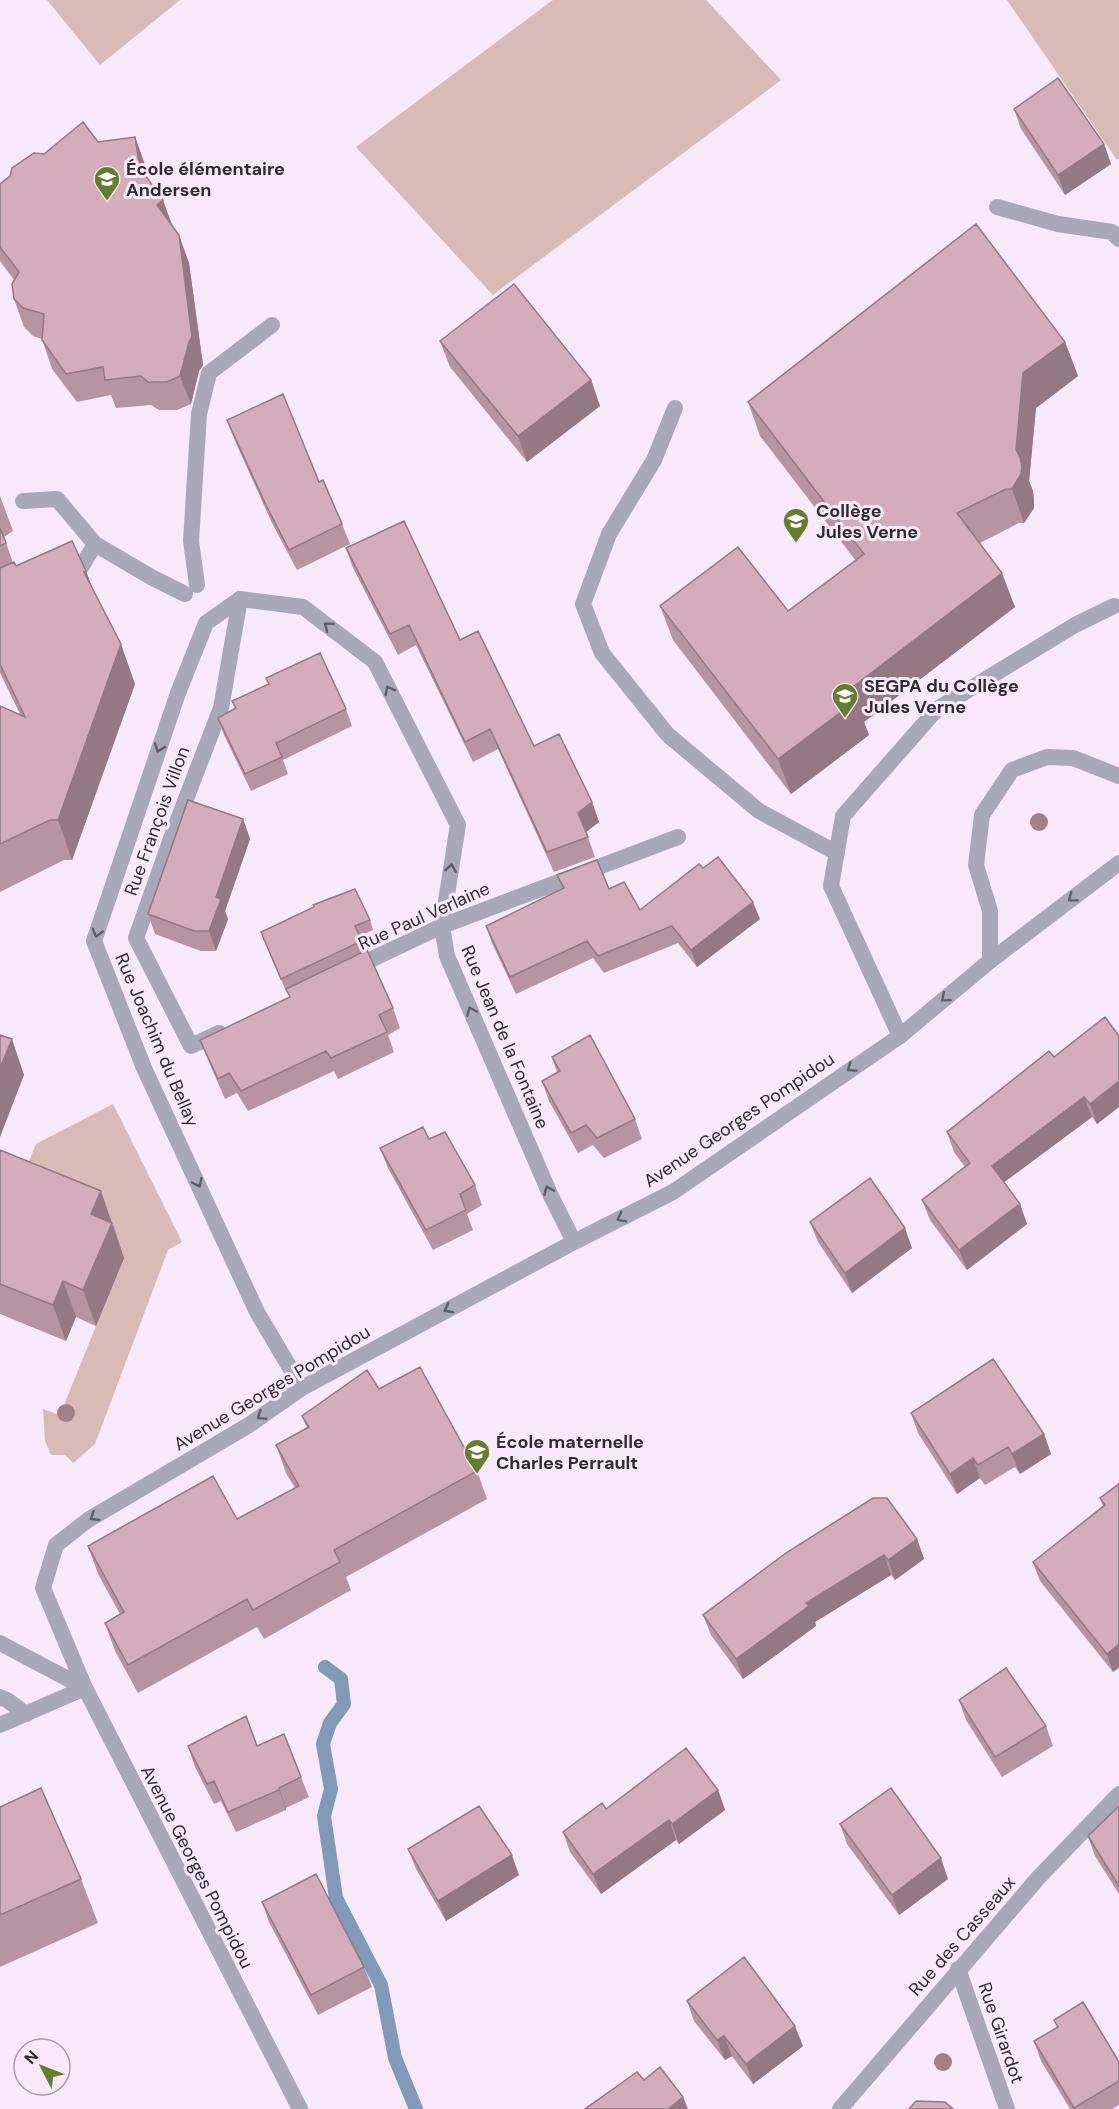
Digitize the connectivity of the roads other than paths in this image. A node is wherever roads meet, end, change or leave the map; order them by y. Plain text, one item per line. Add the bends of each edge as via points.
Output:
1 (997, 207) dead end
2 (1119, 238) edge
3 (272, 325) dead end
4 (675, 408) dead end
5 (23, 501) dead end
6 (95, 544) junction
7 (51, 581) edge
8 (240, 599) junction
9 (1114, 606) dead end
10 (1119, 776) edge
11 (678, 837) dead end
12 (837, 853) junction
13 (1119, 863) edge
14 (442, 926) junction
15 (990, 961) junction
16 (337, 976) edge
17 (233, 1026) edge
18 (900, 1036) junction
19 (574, 1242) junction
20 (302, 1388) junction
21 (0, 1643) edge
22 (85, 1688) junction
23 (0, 1697) edge
24 (26, 1714) junction
25 (0, 1725) edge
26 (1119, 1794) edge
27 (958, 1969) junction
28 (300, 2109) edge
29 (840, 2109) edge
30 (1006, 2109) edge

1 - 2 street via 1058,224 1112,232
3 - 6 street via 209,373 199,414 191,590 151,577
4 - 12 street via 654,460 609,534 584,604 602,653 668,735 759,812
5 - 6 street via 57,499
6 - 7 street via 82,566
14 -> 8 street, Rue Jean de la Fontaine via 458,825 375,662 303,607
8 - 17 street, Rue François Villon via 221,708 135,938 192,1046
8 -> 20 street, Rue Joachim du Bellay via 206,623 178,693 94,941 144,1068 257,1312
9 - 12 street via 1075,625 937,709 843,816
10 - 15 street via 1064,757 1047,757 1012,770 982,815 976,865 990,911
11 - 14 street, Rue Paul Verlaine
12 - 18 street via 831,886
13 -> 15 street, Avenue Georges Pompidou
14 - 16 street, Rue Paul Verlaine
19 -> 14 street, Rue Jean de la Fontaine via 447,956
15 -> 18 street, Avenue Georges Pompidou
18 -> 19 street, Avenue Georges Pompidou via 673,1192
19 -> 20 street, Avenue Georges Pompidou
20 -> 22 street, Avenue Georges Pompidou via 249,1425 88,1520 57,1545 43,1588
21 - 22 street
22 - 24 street
22 - 28 street, Avenue Georges Pompidou
23 - 24 street
24 - 25 street
26 - 27 street, Rue des Casseaux
27 - 29 street, Rue des Casseaux
27 - 30 street, Rue Girardot

